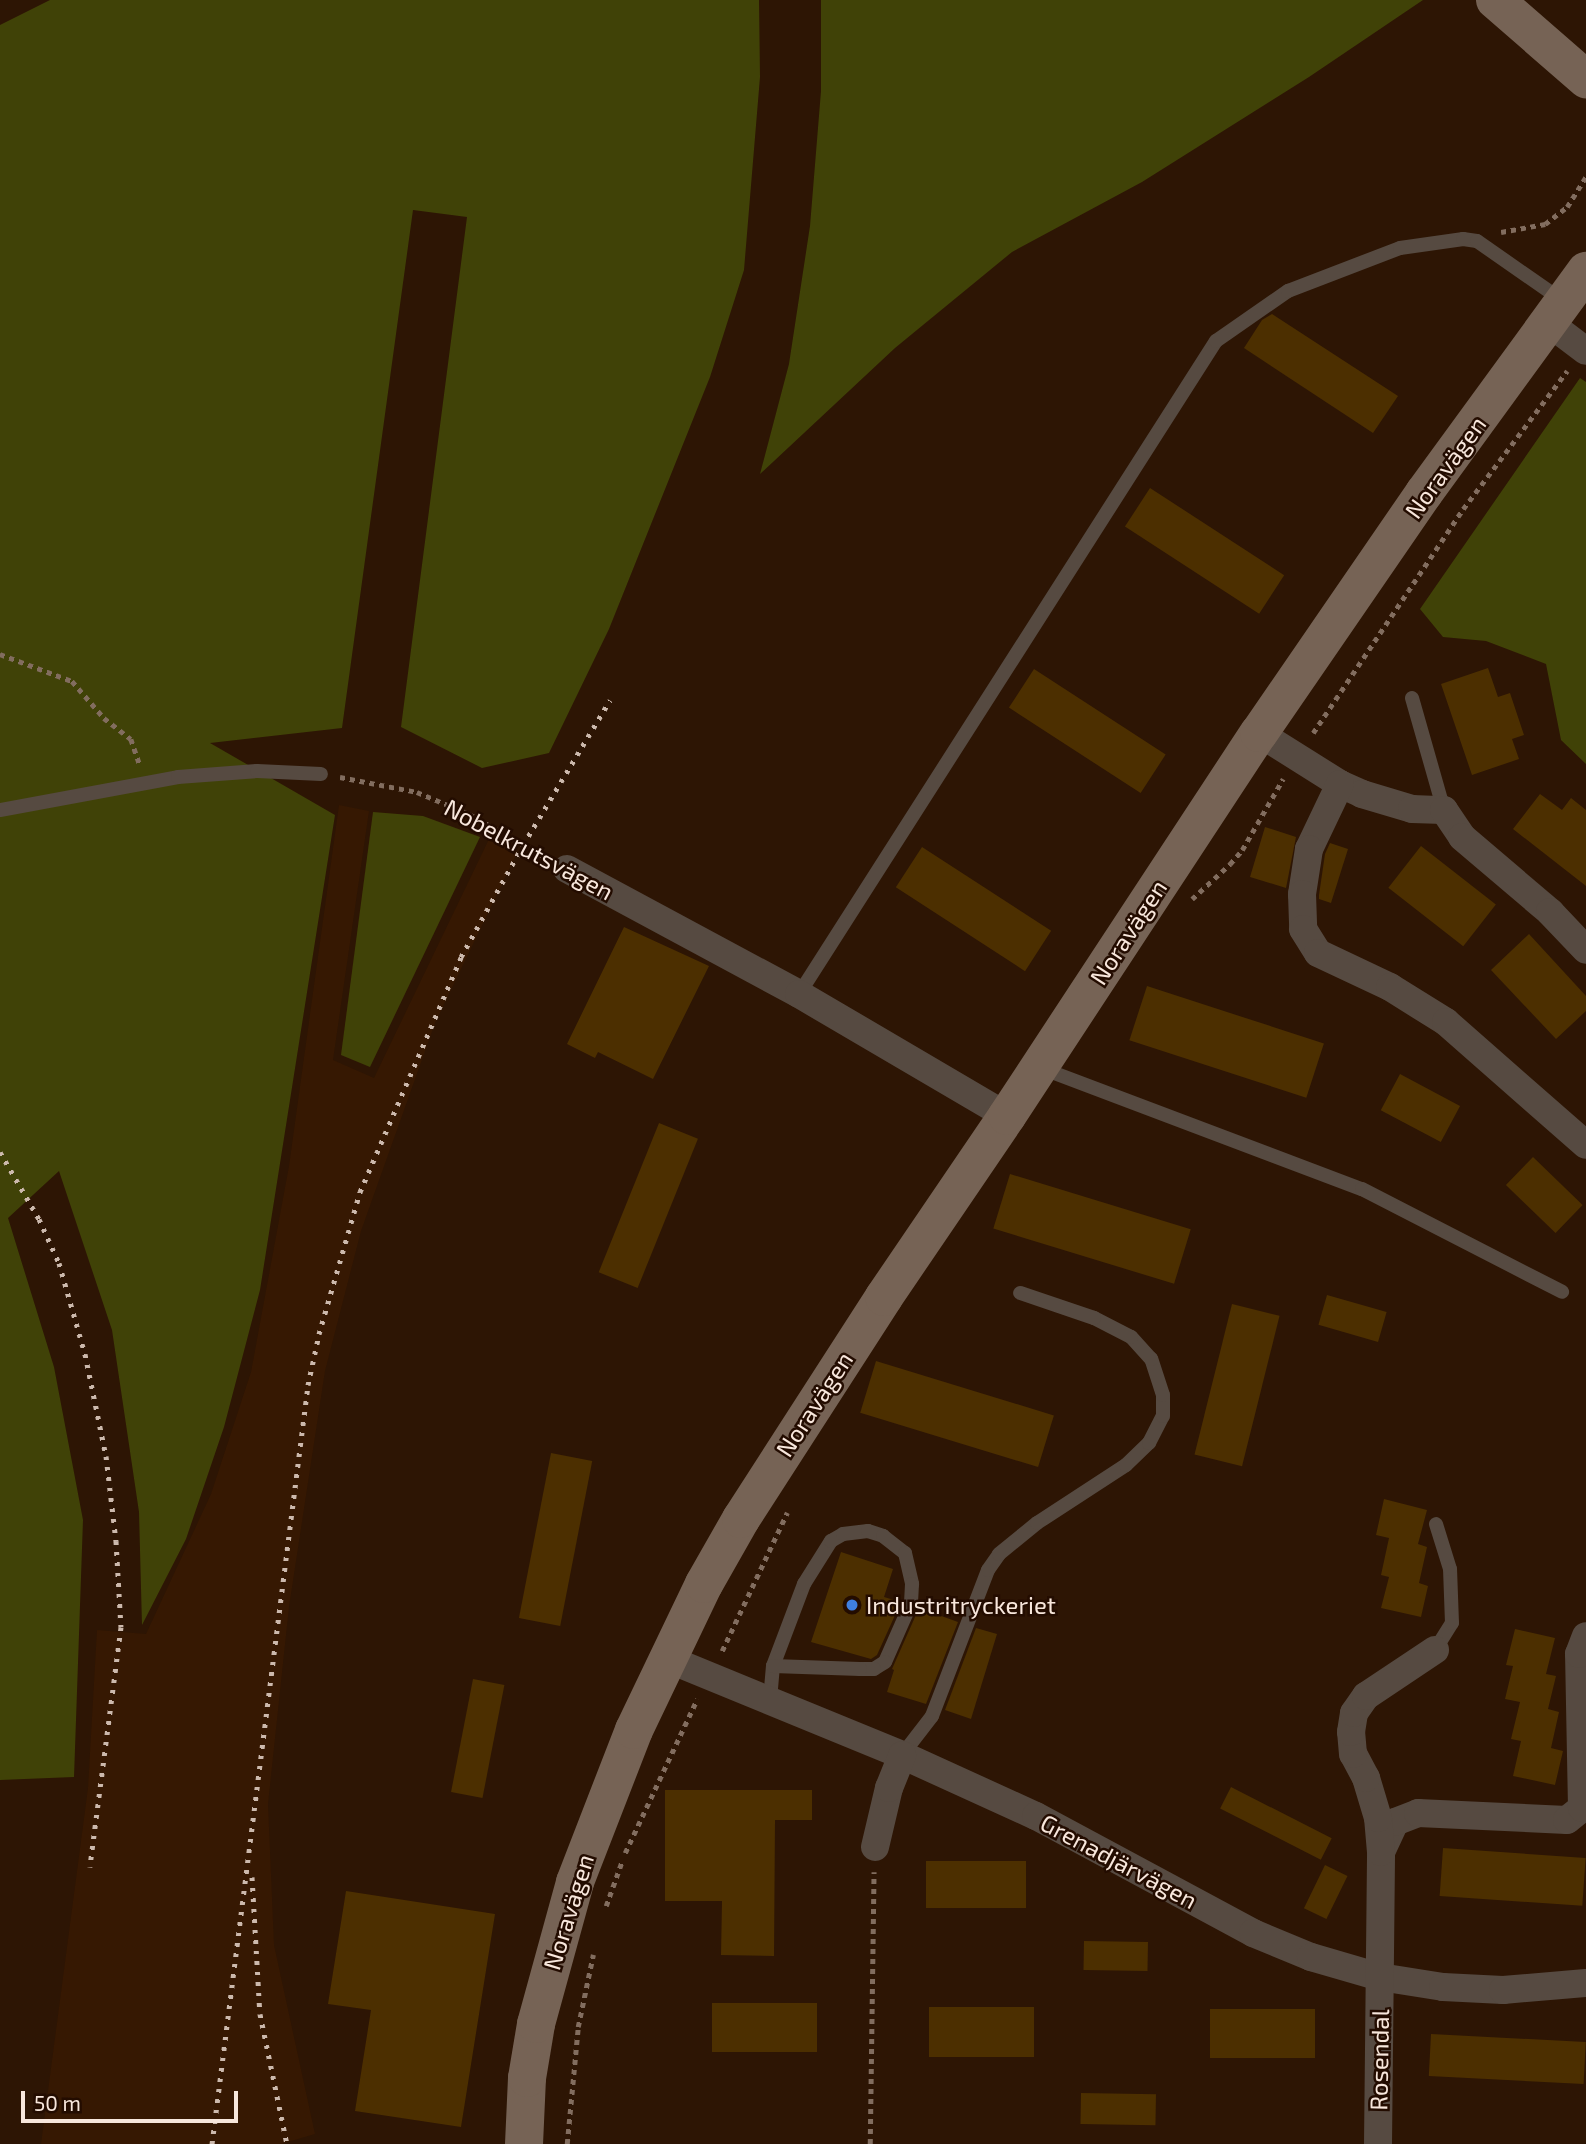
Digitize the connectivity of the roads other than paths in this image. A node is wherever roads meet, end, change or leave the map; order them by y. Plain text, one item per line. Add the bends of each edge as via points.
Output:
1 (1495, 0) edge
2 (1586, 79) edge
3 (1586, 271) edge
4 (1556, 312) junction
5 (1585, 350) edge
6 (1412, 698) dead end
7 (1259, 733) junction
8 (321, 774) road end
9 (1340, 784) junction
10 (0, 810) edge
11 (1444, 810) junction
12 (567, 869) road end
13 (1586, 950) edge
14 (799, 994) junction
15 (1040, 1067) junction
16 (1007, 1116) junction
17 (1586, 1145) edge
18 (1562, 1292) dead end
19 (1020, 1293) dead end
20 (1436, 1524) dead end
21 (1586, 1636) edge
22 (1435, 1650) joint
23 (668, 1659) junction
24 (773, 1666) junction
25 (770, 1700) junction
26 (902, 1755) junction
27 (875, 1847) road end
28 (1381, 1852) junction
29 (1380, 1977) junction
30 (1586, 1983) edge
31 (524, 2144) edge
32 (1378, 2144) edge

1 - 2 street
3 - 4 street, Noravägen
4 - 5 street
4 - 7 street, Noravägen
4 - 14 lane via 1477,241 1463,239 1400,248 1288,291 1216,341
6 - 11 lane
7 - 9 street
7 - 15 street, Noravägen
8 - 10 lane via 257,771 146,782
9 - 11 street via 1412,809
9 - 17 street via 1309,849 1302,894 1303,929 1318,953 1390,987 1446,1022
11 - 13 street via 1462,837 1550,912
12 - 14 street, Nobelkrutsvägen
14 - 16 street, Nobelkrutsvägen
15 - 16 street, Noravägen
15 - 18 lane via 1362,1189
16 - 23 street, Noravägen via 789,1442 704,1584
19 - 26 lane via 1094,1318 1131,1337 1151,1359 1163,1395 1163,1416 1149,1443 1126,1465 999,1553 988,1570 932,1716
20 - 22 lane via 1450,1569 1452,1623
21 - 28 street via 1579,1654 1583,1808 1567,1819 1418,1813 1395,1822
22 - 28 street, Rosendal via 1366,1696 1354,1713 1353,1754 1378,1818
23 - 25 street, Grenadjärvägen
23 - 31 street, Noravägen via 615,1775 559,1933 527,2078
24 - 24 lane via 804,1584 831,1541 843,1534 869,1531 905,1553 911,1603 885,1662 874,1669
24 - 25 lane
25 - 26 street, Grenadjärvägen
26 - 27 street via 888,1788
26 - 29 street, Grenadjärvägen via 1036,1816 1253,1933 1311,1957
28 - 29 street, Rosendal
29 - 30 street, Grenadjärvägen via 1503,1990
29 - 32 street, Rosendal

